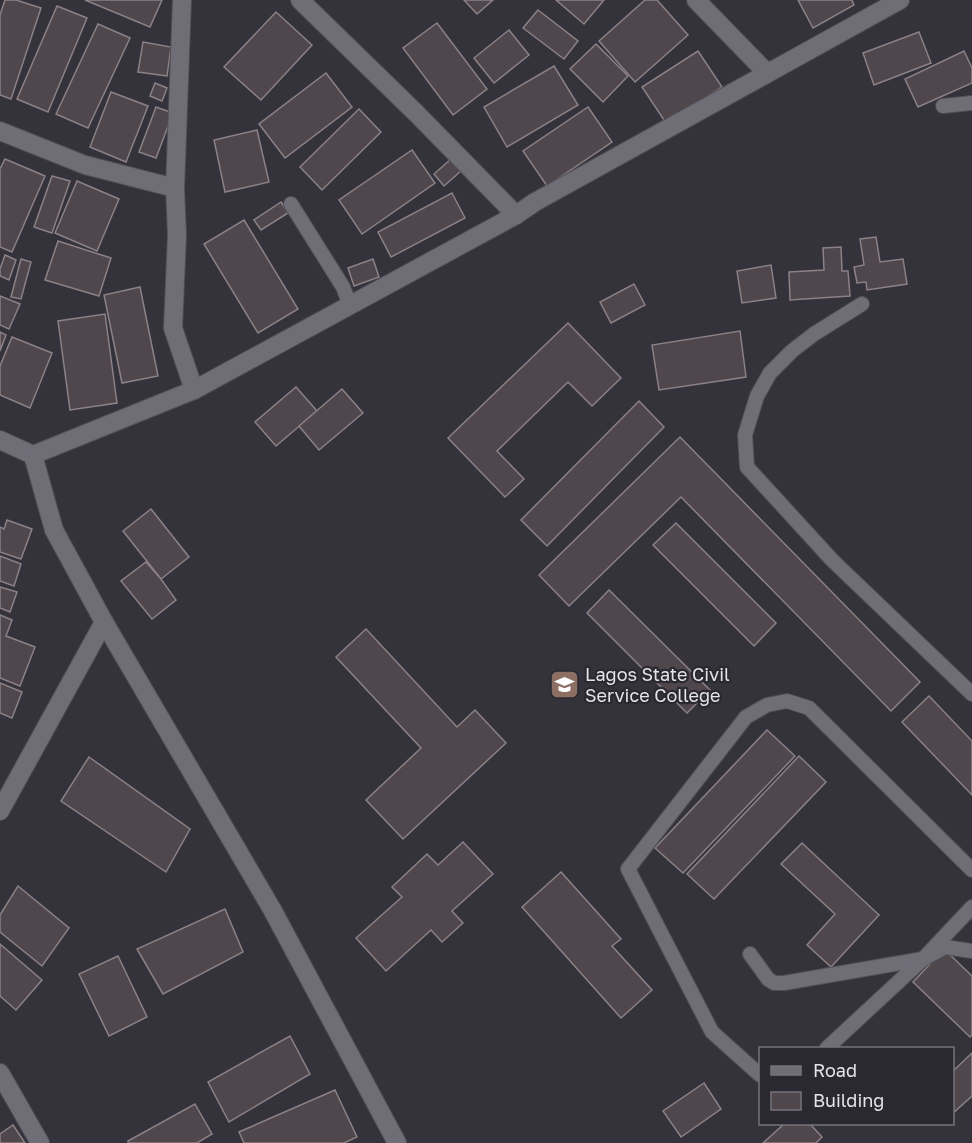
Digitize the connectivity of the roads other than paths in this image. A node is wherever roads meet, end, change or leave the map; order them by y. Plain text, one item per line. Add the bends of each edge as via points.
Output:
1 (182, 0) edge
2 (300, 0) edge
3 (696, 0) edge
4 (898, 0) edge
5 (767, 73) junction
6 (972, 103) edge
7 (943, 106) dead end
8 (0, 131) edge
9 (175, 188) junction
10 (291, 204) dead end
11 (516, 215) junction
12 (862, 304) dead end
13 (350, 305) junction
14 (194, 390) junction
15 (0, 440) edge
16 (33, 455) junction
17 (104, 622) junction
18 (972, 694) edge
19 (0, 811) edge
20 (972, 870) edge
21 (972, 907) edge
22 (972, 951) edge
23 (750, 954) dead end
24 (923, 959) junction
25 (828, 1047) edge
26 (0, 1073) edge
27 (759, 1074) edge
28 (40, 1143) edge
29 (397, 1143) edge

1 - 9 street
2 - 11 street
3 - 5 street
4 - 5 street
5 - 11 street
6 - 7 lane
8 - 9 street via 85,165
9 - 14 street via 173,328
10 - 13 lane via 343,287
11 - 13 street
12 - 18 lane via 814,334 770,373 757,396 745,435 747,467 832,560
13 - 14 street
14 - 16 street
15 - 16 street
16 - 17 street via 54,530
17 - 19 street
17 - 29 street via 273,910
20 - 27 lane via 809,708 787,701 767,705 746,717 628,869 712,1032
21 - 24 lane
22 - 24 lane via 945,947
23 - 24 lane via 774,983
24 - 25 lane
26 - 28 street

